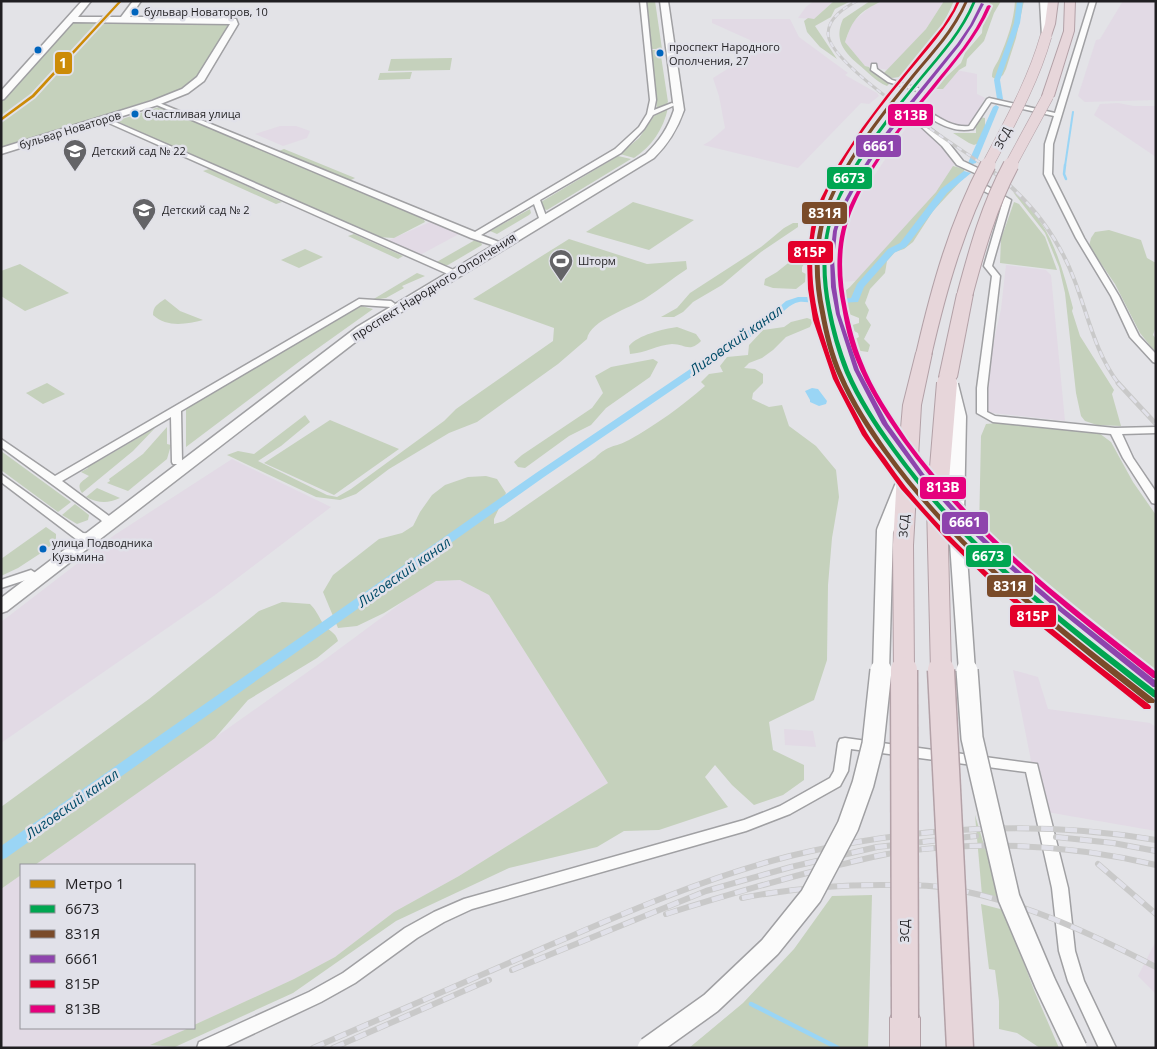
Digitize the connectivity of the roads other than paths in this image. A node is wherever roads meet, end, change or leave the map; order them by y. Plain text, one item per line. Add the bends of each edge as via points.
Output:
1 (88, 1) edge
2 (138, 1) edge
3 (643, 1) edge
4 (659, 1) edge
5 (664, 1) edge
6 (1044, 1) edge
7 (1053, 1) edge
8 (1070, 1) edge
9 (1093, 1) edge
10 (72, 19) junction
11 (124, 19) junction
12 (1046, 36) junction
13 (874, 65) dead end
14 (1, 97) edge
15 (155, 102) junction
16 (672, 105) junction
17 (650, 114) junction
18 (1057, 115) junction
19 (104, 119) junction
20 (919, 122) dead end
21 (1, 151) edge
22 (536, 200) junction
23 (542, 216) junction
24 (474, 236) junction
25 (498, 245) junction
26 (450, 272) junction
27 (392, 304) junction
28 (1156, 360) edge
29 (948, 377) junction
30 (176, 409) junction
31 (1156, 430) edge
32 (1115, 431) junction
33 (1, 442) edge
34 (177, 462) junction
35 (907, 475) junction
36 (1, 477) edge
37 (54, 481) junction
38 (1156, 501) edge
39 (107, 521) junction
40 (86, 536) junction
41 (30, 574) junction
42 (1, 584) edge
43 (1, 596) edge
44 (1, 607) edge
45 (205, 1048) edge
46 (648, 1048) edge
47 (905, 1048) edge
48 (960, 1048) edge
49 (1076, 1048) edge
50 (1108, 1048) edge

1 - 10 main road
2 - 11 main road
3 - 17 street via 653,100
4 - 16 main road, проспект Народного Ополчения
5 - 25 main road, проспект Народного Ополчения via 679,105 677,118 667,137 642,161
6 - 12 main road
7 - 12 highway, ЗСД
8 - 29 highway, ЗСД, bridge via 1068,32 1048,96 997,191 980,238
9 - 18 street
10 - 11 main road
10 - 14 main road
11 - 15 main road, бульвар Новаторов via 234,22 197,84
12 - 35 highway, ЗСД, bridge via 1026,93 979,182 937,295 912,405
13 - 18 street via 874,70 883,78 919,90 916,106 940,121 960,128 971,128 989,100
15 - 19 main road, бульвар Новаторов
15 - 24 street
16 - 17 street
16 - 23 main road, проспект Народного Ополчения via 670,120 663,133 646,152
17 - 22 street via 635,137 618,151
18 - 28 street via 1049,144 1048,174 1135,337
19 - 21 main road, бульвар Новаторов
19 - 26 street
20 - 32 street via 945,144 960,163 983,174 980,184 984,189 1007,200 988,266 996,276 982,388 982,413 993,419
22 - 23 street
22 - 24 street
23 - 25 main road, проспект Народного Ополчения
24 - 25 street
25 - 26 main road, проспект Народного Ополчения
26 - 27 main road, проспект Народного Ополчения
26 - 39 main road, проспект Народного Ополчения via 350,338
27 - 30 street via 359,302
27 - 34 main road, проспект Народного Ополчения via 343,336
29 - 48 highway, ЗСД, bridge via 936,504
29 - 49 main road, bridge via 958,417 956,514 972,738 1009,898
30 - 34 street
30 - 37 street
31 - 32 street
32 - 38 street
33 - 37 street
34 - 39 main road, проспект Народного Ополчения
35 - 46 main road, bridge via 885,531 877,718 863,784 848,826 811,896 770,947 712,1003
35 - 47 highway, ЗСД, bridge via 903,545
36 - 40 street
37 - 39 street
39 - 40 main road, проспект Народного Ополчения
40 - 41 main road, проспект Народного Ополчения
40 - 44 main road, проспект Народного Ополчения
41 - 42 street
41 - 43 main road, проспект Народного Ополчения
45 - 50 street via 315,997 349,978 411,933 469,904 746,825 784,810 835,782 845,743 1032,768 1060,888 1067,951 1076,981

